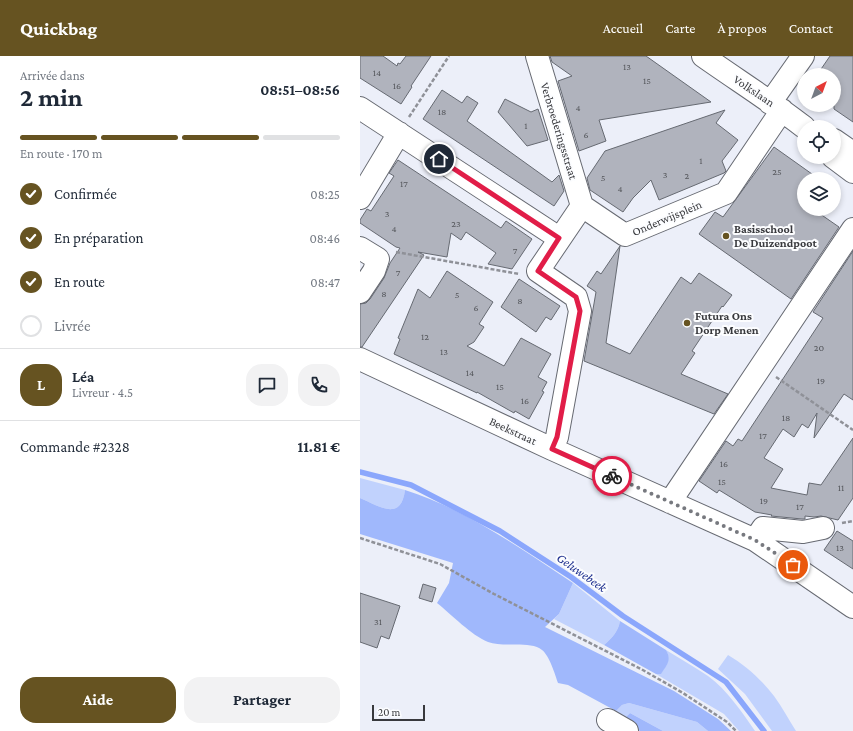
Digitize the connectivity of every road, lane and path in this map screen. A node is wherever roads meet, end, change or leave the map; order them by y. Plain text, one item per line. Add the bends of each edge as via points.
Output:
1 (449, 56) edge
2 (537, 56) edge
3 (703, 56) edge
4 (803, 56) edge
5 (776, 107) junction
6 (360, 108) edge
7 (797, 123) edge
8 (399, 133) junction
9 (841, 145) edge
10 (853, 154) edge
11 (841, 163) edge
12 (853, 172) edge
13 (360, 198) edge
14 (582, 206) junction
15 (853, 229) edge
16 (559, 238) junction
17 (369, 254) edge
18 (538, 271) junction
19 (360, 292) edge
20 (360, 359) edge
21 (760, 367) junction
22 (853, 430) edge
23 (552, 449) junction
24 (670, 502) junction
25 (823, 528) dead end
26 (360, 538) edge
27 (755, 540) junction
28 (853, 607) edge
29 (608, 720) dead end
30 (627, 731) edge
31 (736, 731) edge

1 - 8 path
2 - 14 street, Verbroederingsstraat
3 - 5 street, Volkslaan
4 - 5 street
5 - 7 street, Volkslaan
5 - 14 street, Onderwijsplein via 726,193 626,235
6 - 8 street
8 - 13 street
8 - 16 street
9 - 10 street
11 - 12 street
14 - 16 street
15 - 21 street
16 - 18 street
17 - 18 path via 398,252 523,275
17 - 19 street via 374,271
18 - 23 street via 576,297 580,311 557,437
20 - 23 street, Beekstraat
21 - 22 path
21 - 24 street
23 - 24 street, Beekstraat
24 - 27 street, Beekstraat
25 - 27 street via 803,532 764,528
26 - 31 path via 440,564 683,693 727,722
27 - 28 street, Beekstraat
29 - 30 street

